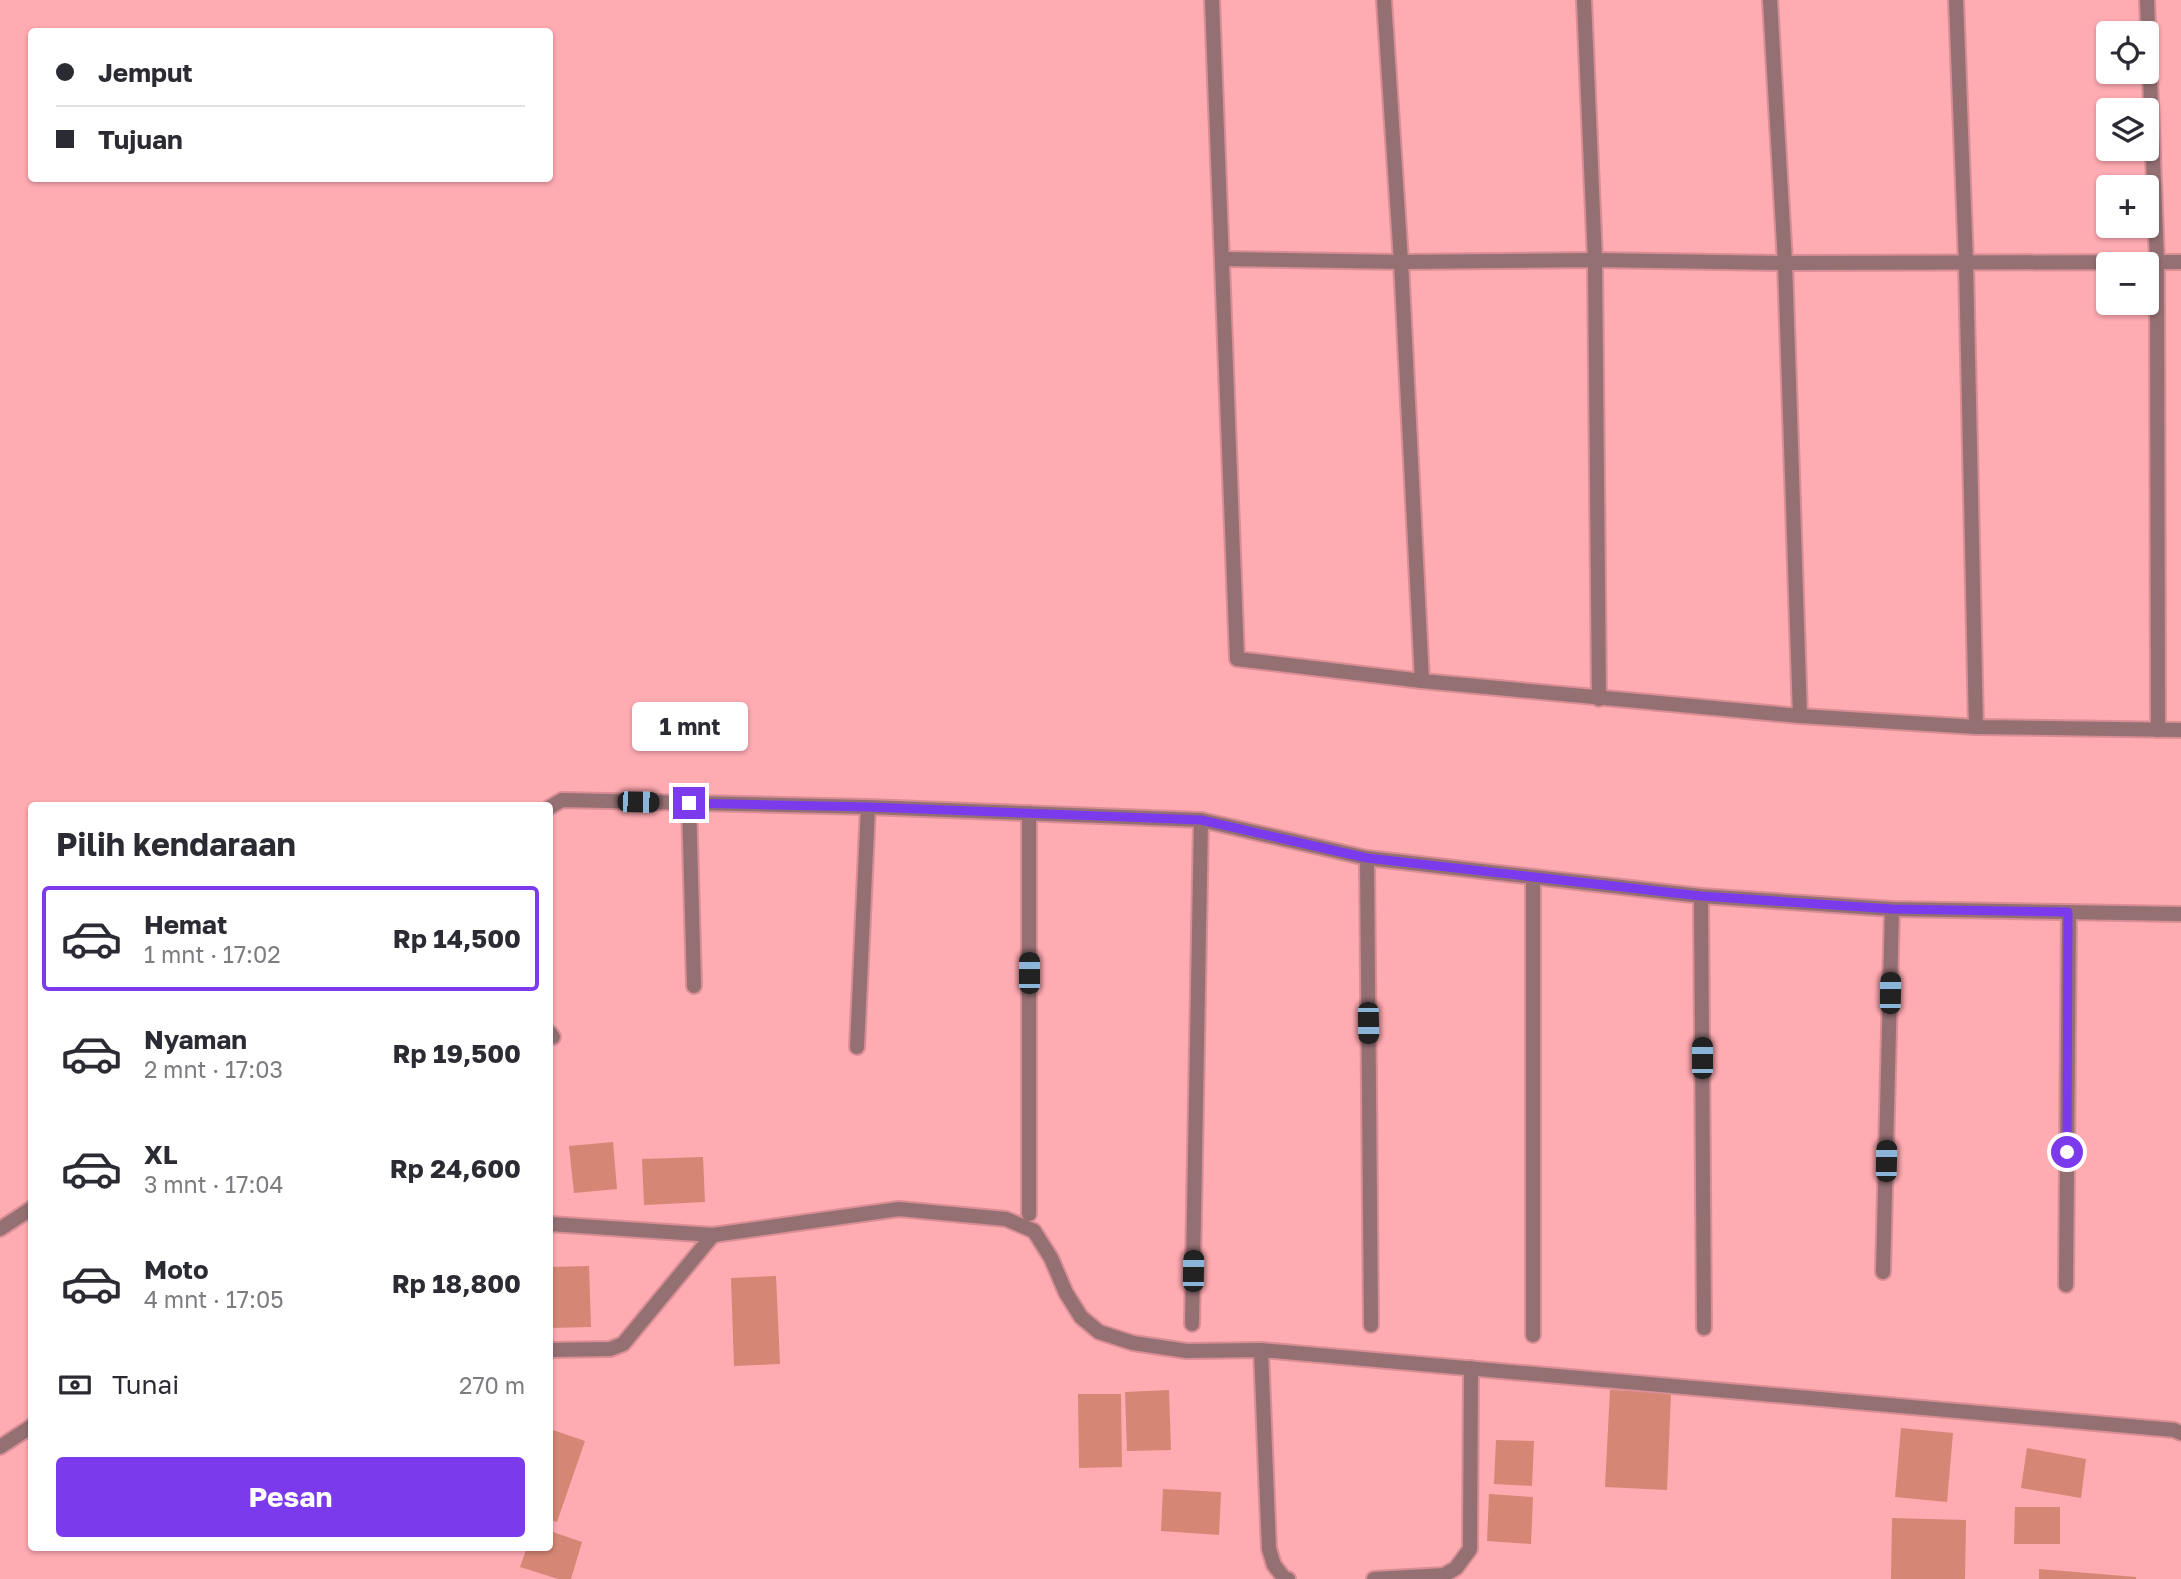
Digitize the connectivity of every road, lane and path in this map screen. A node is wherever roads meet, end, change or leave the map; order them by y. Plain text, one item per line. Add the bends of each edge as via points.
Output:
1 (1212, 0) edge
2 (1384, 0) edge
3 (1584, 0) edge
4 (1770, 0) edge
5 (1956, 0) edge
6 (2147, 0) edge
7 (2157, 252) edge
8 (1224, 259) junction
9 (1595, 260) junction
10 (2159, 261) edge
11 (2181, 261) edge
12 (1401, 262) junction
13 (2096, 262) edge
14 (1785, 263) junction
15 (1966, 263) junction
16 (2157, 315) edge
17 (1422, 681) junction
18 (1599, 699) junction
19 (1800, 716) junction
20 (1976, 727) junction
21 (2158, 730) junction
22 (2181, 730) edge
23 (689, 803) junction
24 (553, 805) edge
25 (868, 807) junction
26 (1029, 813) junction
27 (1201, 820) junction
28 (1367, 858) junction
29 (1533, 877) junction
30 (1701, 896) junction
31 (1892, 909) junction
32 (2068, 912) junction
33 (2181, 914) edge
34 (694, 986) dead end
35 (857, 1047) dead end
36 (28, 1211) edge
37 (1029, 1214) dead end
38 (553, 1224) edge
39 (0, 1229) edge
40 (713, 1236) junction
41 (1883, 1272) dead end
42 (2066, 1285) dead end
43 (1192, 1324) dead end
44 (1371, 1325) dead end
45 (1704, 1328) dead end
46 (1533, 1335) dead end
47 (553, 1350) edge
48 (1261, 1350) junction
49 (1471, 1368) junction
50 (28, 1429) edge
51 (2181, 1433) edge
52 (0, 1447) edge
53 (1288, 1579) edge
54 (1374, 1579) edge

1 - 8 street
2 - 12 street
3 - 9 street
4 - 14 street
5 - 15 street
6 - 7 street
8 - 12 street
8 - 17 street via 1237,659
9 - 12 street
9 - 14 street
9 - 18 street
10 - 11 street
12 - 17 street
13 - 15 street
14 - 15 street
14 - 19 street
15 - 20 street
16 - 21 street
17 - 18 street
18 - 19 street
19 - 20 street
20 - 21 street
21 - 22 street
23 - 24 street via 562,800
23 - 25 street
23 - 34 street
25 - 26 street
25 - 35 street
26 - 27 street
26 - 37 street
27 - 28 street
27 - 43 street
28 - 29 street
28 - 44 street
29 - 30 street
29 - 46 street
30 - 31 street
30 - 45 street
31 - 32 street
31 - 41 street
32 - 33 street
32 - 42 street
36 - 39 street
38 - 40 street
40 - 47 street via 623,1344 610,1349
40 - 48 street via 899,1209 1006,1219 1034,1231 1081,1317 1099,1332 1133,1343 1187,1351
48 - 49 street
48 - 53 street via 1269,1549 1274,1565
49 - 51 street
49 - 54 street via 1470,1549 1456,1568 1444,1575
50 - 52 street

